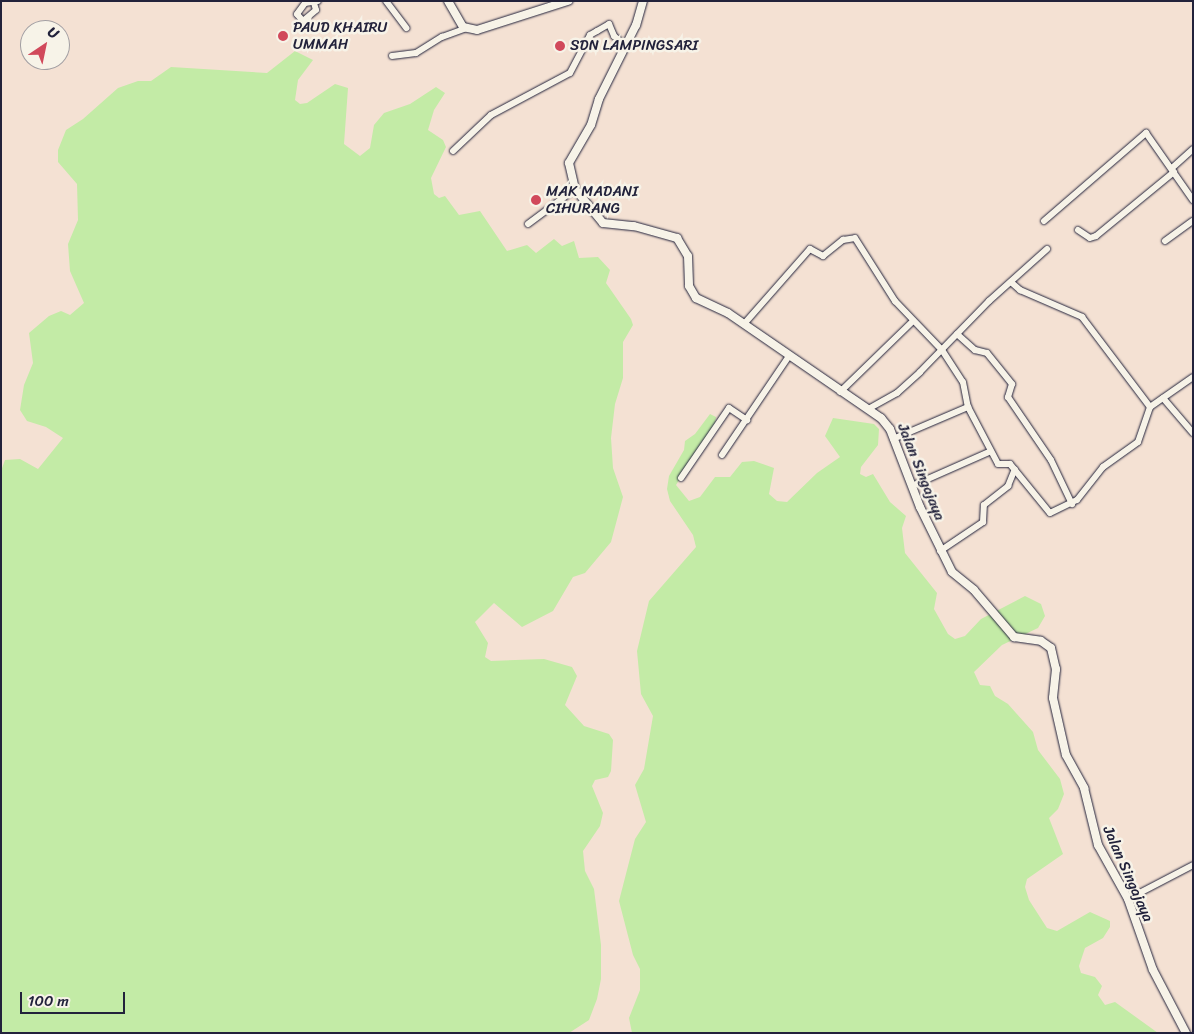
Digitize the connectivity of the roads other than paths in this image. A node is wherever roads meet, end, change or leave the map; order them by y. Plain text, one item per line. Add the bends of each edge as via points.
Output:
1 (386, 1) edge
2 (448, 1) edge
3 (568, 1) edge
4 (643, 1) edge
5 (406, 28) dead end
6 (467, 28) junction
7 (625, 45) junction
8 (392, 56) dead end
9 (1193, 149) edge
10 (454, 151) dead end
11 (1173, 170) junction
12 (575, 189) junction
13 (1193, 200) edge
14 (1044, 221) dead end
15 (1193, 222) edge
16 (528, 224) dead end
17 (1078, 230) dead end
18 (1165, 241) dead end
19 (1047, 249) dead end
20 (1012, 283) junction
21 (914, 321) junction
22 (744, 324) junction
23 (957, 334) junction
24 (942, 350) junction
25 (790, 356) junction
26 (1193, 377) edge
27 (840, 392) junction
28 (1163, 398) junction
29 (968, 407) junction
30 (1150, 407) junction
31 (870, 408) junction
32 (747, 420) junction
33 (1193, 433) edge
34 (893, 439) junction
35 (991, 451) junction
36 (722, 455) dead end
37 (1015, 469) junction
38 (681, 478) dead end
39 (912, 486) junction
40 (1072, 504) junction
41 (940, 551) junction
42 (1193, 865) edge
43 (1128, 899) junction
44 (1186, 1033) edge

1 - 5 street
2 - 6 street
3 - 6 street via 500,25 477,30
4 - 7 street, Jalan Singajaya
6 - 8 street via 442,37 416,53
7 - 10 street via 614,36 609,24 590,35 570,73 492,115
7 - 12 street, Jalan Singajaya via 599,99 591,125 569,163
9 - 11 street
11 - 13 street
11 - 14 street via 1146,133
11 - 17 street via 1096,236 1090,238
12 - 16 street
12 - 22 street, Jalan Singajaya via 603,223 634,226 677,238 688,256 692,294 707,306
15 - 18 street
19 - 20 street
20 - 23 street
20 - 30 street via 1020,290 1082,317
21 - 22 street via 895,301 855,238 850,238 823,256 813,248 806,252
21 - 24 street
21 - 27 street
22 - 25 street, Jalan Singajaya
23 - 24 street
23 - 40 street via 975,350 986,353 1012,384 1008,397 1051,460
24 - 29 street via 966,388
24 - 31 street via 896,392
25 - 27 street, Jalan Singajaya
25 - 32 street
26 - 28 street
27 - 31 street, Jalan Singajaya
28 - 30 street
28 - 33 street
29 - 34 street
29 - 35 street
30 - 40 street via 1138,442 1103,467
31 - 34 street, Jalan Singajaya via 887,424
32 - 36 street
32 - 38 street via 729,408
34 - 39 street, Jalan Singajaya
35 - 37 street via 1000,465 1008,463
35 - 39 street
37 - 40 street via 1045,511 1056,513
37 - 41 street via 1008,486 984,505 986,518 983,522
39 - 41 street, Jalan Singajaya
41 - 43 street, Jalan Singajaya via 952,572 974,590 1014,637 1041,641 1051,648 1056,669 1053,698 1066,755 1084,788 1098,845 1108,869
42 - 43 street
43 - 44 street, Jalan Singajaya via 1152,970

